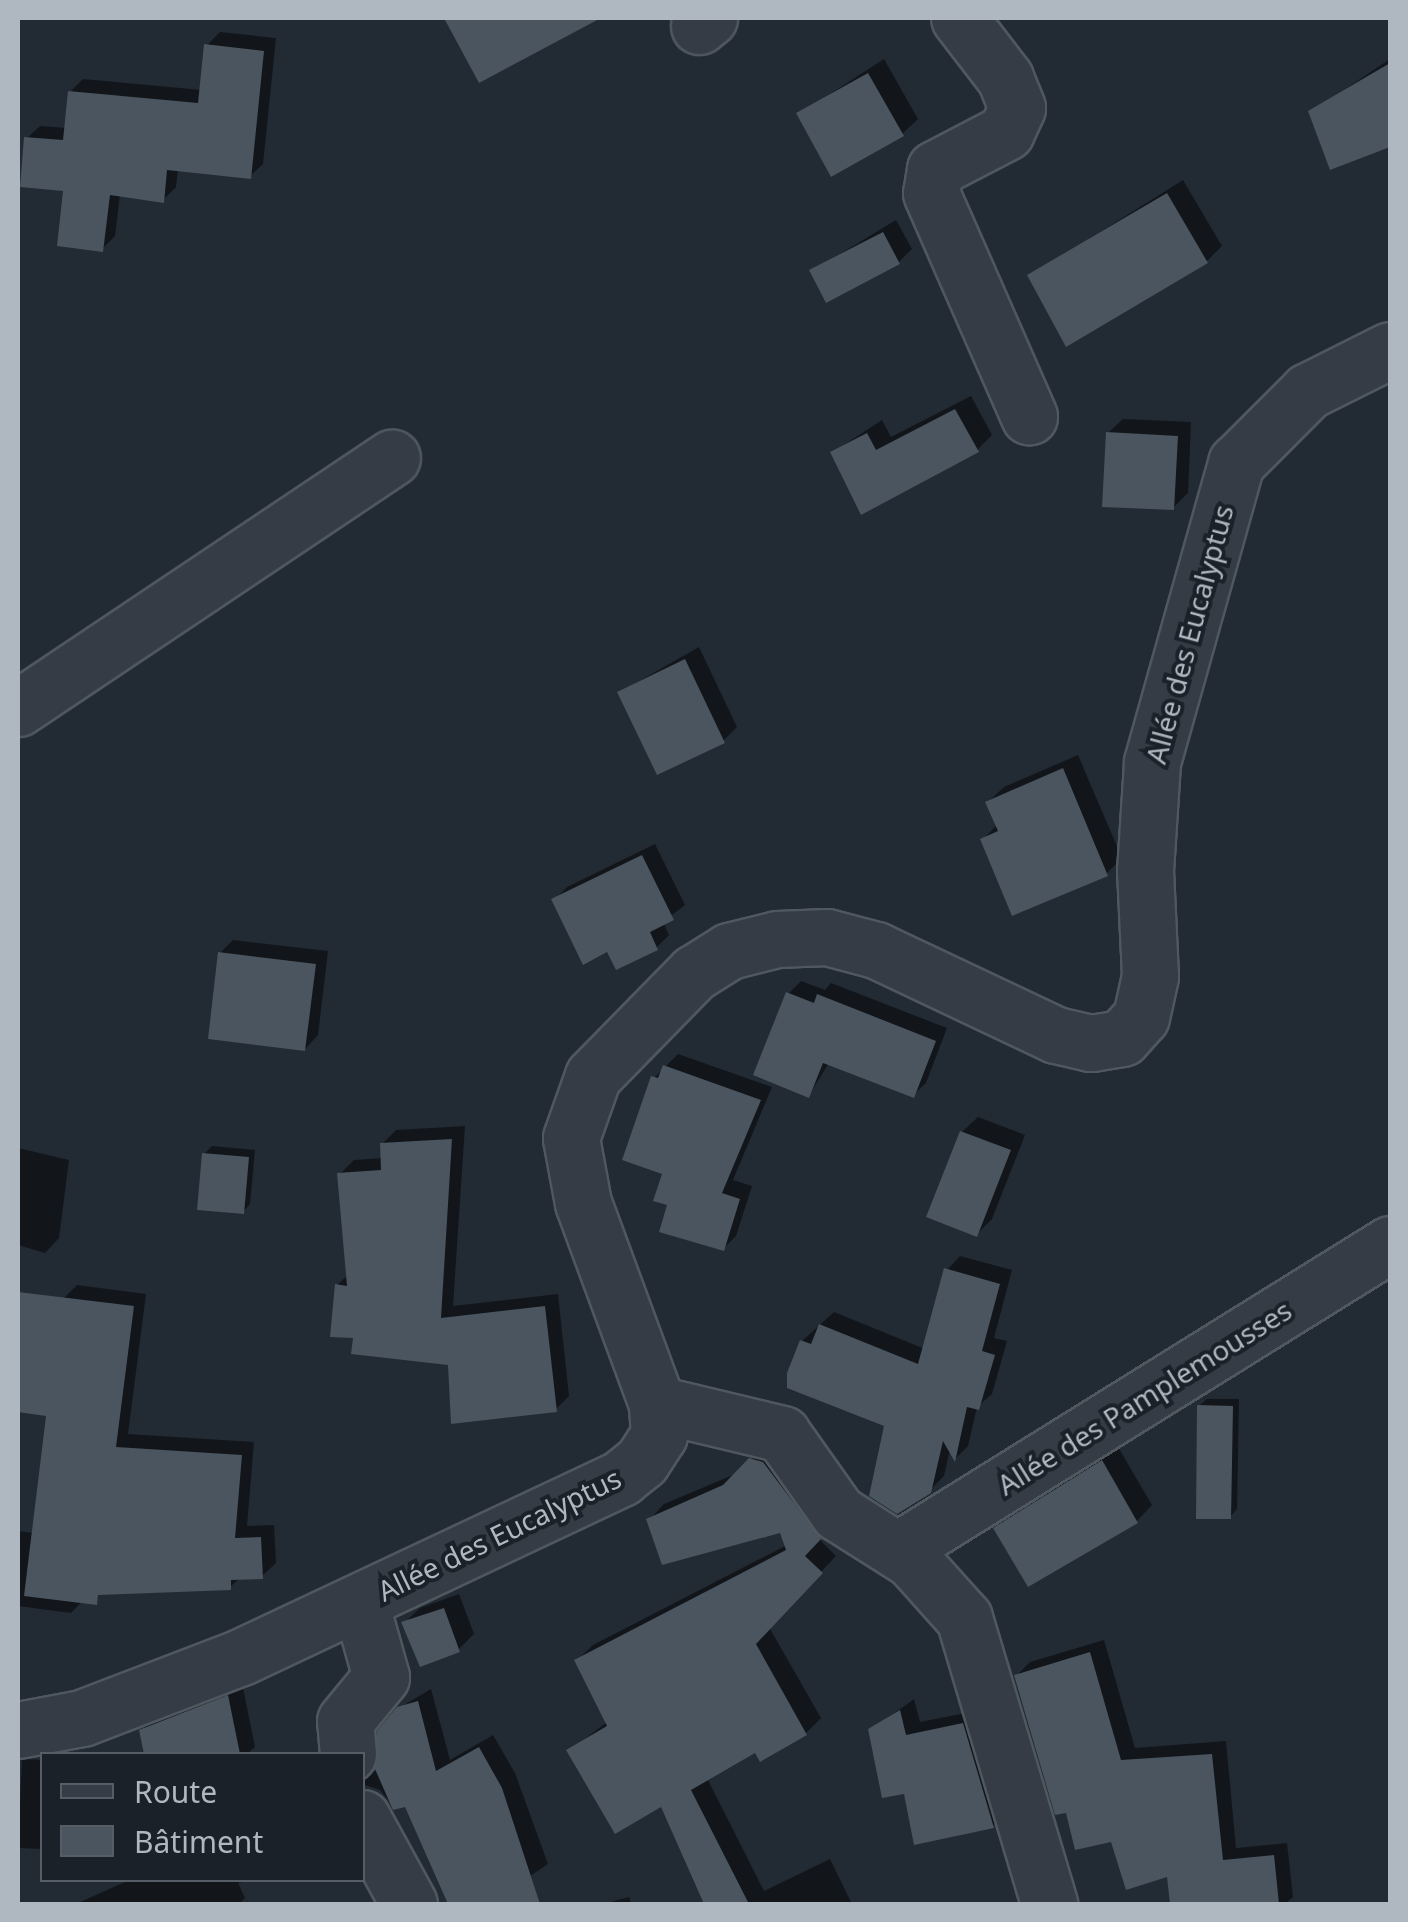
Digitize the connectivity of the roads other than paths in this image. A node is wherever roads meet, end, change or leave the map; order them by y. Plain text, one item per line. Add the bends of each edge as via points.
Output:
1 (959, 18) edge
2 (1390, 350) edge
3 (1029, 416) dead end
4 (392, 458) dead end
5 (18, 708) edge
6 (1390, 1244) edge
7 (656, 1404) junction
8 (898, 1550) junction
9 (360, 1602) junction
10 (18, 1730) edge
11 (348, 1752) edge
12 (365, 1823) edge
13 (409, 1904) edge
14 (1049, 1904) edge

1 - 3 street via 1005,78 1017,108 1006,132 935,168 931,193
2 - 7 street, Allée des Eucalyptus via 1308,391 1236,463 1152,762 1145,871 1150,976 1140,1016 1122,1038 1091,1043 1056,1035 876,950 827,937 777,939 729,951 694,974 593,1076 571,1138 574,1172
4 - 5 street
6 - 8 street, Allée des Pamplemousses
7 - 8 street via 782,1434 838,1513
7 - 9 street, Allée des Eucalyptus via 659,1436 621,1478
8 - 14 street via 964,1618
9 - 10 street, Allée des Eucalyptus via 82,1718
9 - 11 street via 382,1677 378,1690 345,1721
12 - 13 street

